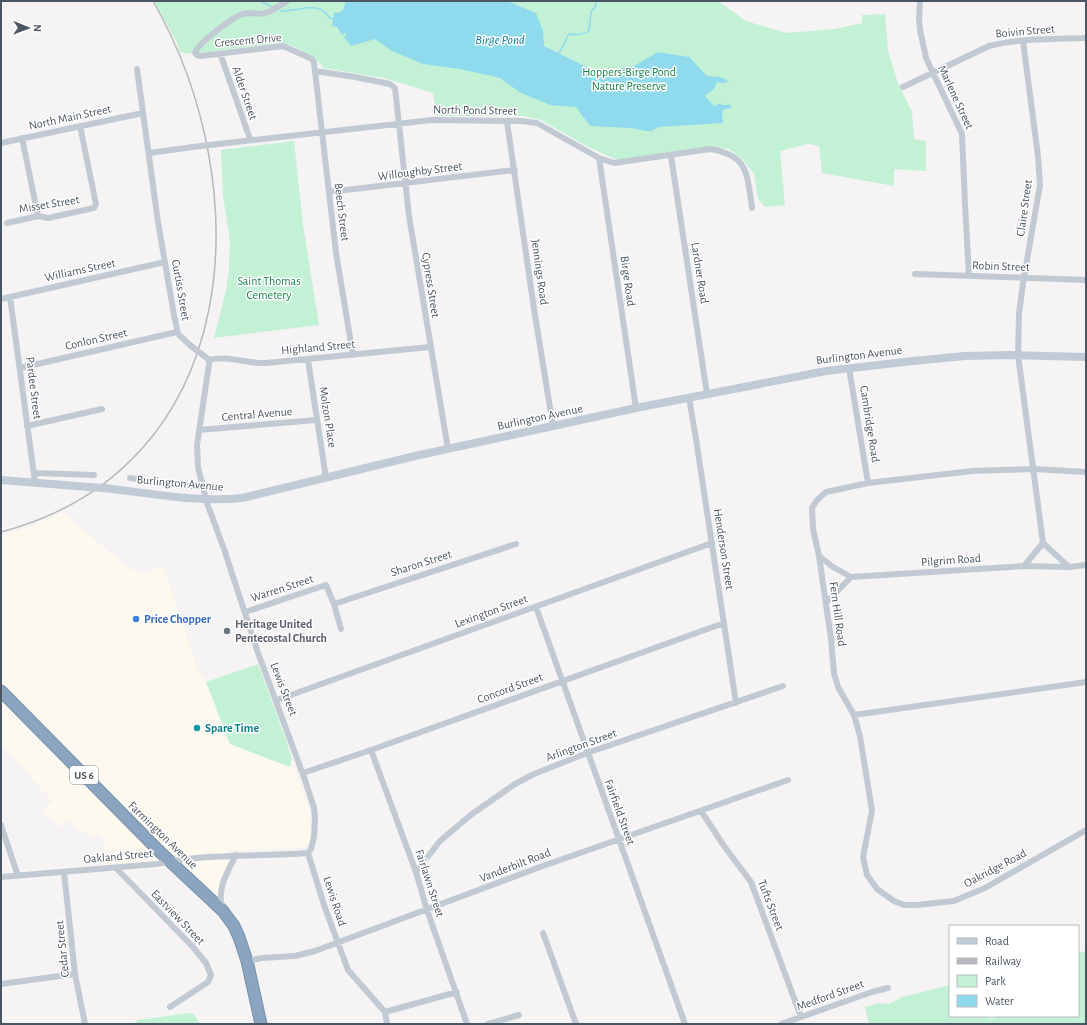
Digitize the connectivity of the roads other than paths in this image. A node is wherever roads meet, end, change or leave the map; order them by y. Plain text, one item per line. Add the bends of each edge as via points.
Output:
1 (287, 1) edge
2 (920, 1) edge
3 (1086, 38) edge
4 (1023, 41) junction
5 (220, 53) junction
6 (137, 69) dead end
7 (314, 71) junction
8 (932, 73) junction
9 (903, 87) dead end
10 (143, 113) junction
11 (507, 122) junction
12 (399, 124) junction
13 (80, 126) junction
14 (322, 132) junction
15 (22, 138) junction
16 (250, 140) junction
17 (1, 143) edge
18 (149, 153) junction
19 (671, 156) junction
20 (599, 158) junction
21 (515, 170) junction
22 (405, 184) junction
23 (329, 192) junction
24 (752, 208) dead end
25 (38, 216) junction
26 (7, 223) dead end
27 (164, 262) junction
28 (915, 274) dead end
29 (969, 275) junction
30 (1024, 278) junction
31 (1086, 280) edge
32 (10, 296) junction
33 (1, 299) edge
34 (177, 332) junction
35 (430, 347) junction
36 (353, 355) junction
37 (1018, 355) junction
38 (1086, 357) edge
39 (208, 360) junction
40 (308, 360) junction
41 (20, 368) junction
42 (849, 368) junction
43 (707, 394) junction
44 (689, 398) junction
45 (636, 408) junction
46 (102, 409) dead end
47 (316, 420) junction
48 (27, 426) junction
49 (553, 426) junction
50 (199, 430) junction
51 (448, 449) junction
52 (1034, 469) junction
53 (1086, 472) edge
54 (35, 473) junction
55 (94, 475) dead end
56 (130, 478) dead end
57 (326, 478) junction
58 (1, 480) edge
59 (35, 482) junction
60 (868, 484) junction
61 (202, 487) junction
62 (206, 499) junction
63 (712, 543) junction
64 (1043, 543) junction
65 (516, 544) dead end
66 (819, 556) junction
67 (1086, 565) edge
68 (1024, 566) junction
69 (1070, 567) junction
70 (850, 577) junction
71 (826, 603) junction
72 (334, 604) junction
73 (536, 607) junction
74 (245, 612) junction
75 (724, 623) junction
76 (341, 629) dead end
77 (562, 681) junction
78 (1086, 682) edge
79 (783, 686) dead end
80 (1, 691) edge
81 (277, 700) junction
82 (736, 703) junction
83 (854, 715) junction
84 (371, 750) junction
85 (587, 753) junction
86 (303, 773) junction
87 (788, 780) dead end
88 (701, 811) junction
89 (1, 825) edge
90 (1086, 830) edge
91 (618, 840) junction
92 (308, 853) junction
93 (236, 855) junction
94 (171, 862) junction
95 (116, 868) junction
96 (64, 872) junction
97 (416, 872) junction
98 (18, 876) junction
99 (1, 877) edge
100 (427, 910) junction
101 (223, 911) junction
102 (543, 933) dead end
103 (337, 943) junction
104 (247, 961) junction
105 (75, 974) junction
106 (1, 984) edge
107 (888, 988) dead end
108 (457, 992) junction
109 (170, 1007) dead end
110 (385, 1012) junction
111 (519, 1016) dead end
112 (801, 1017) junction
113 (85, 1024) edge
114 (261, 1024) edge
115 (386, 1024) edge
116 (467, 1024) edge
117 (488, 1024) edge
118 (576, 1024) edge
119 (685, 1024) edge
120 (781, 1024) edge

1 - 5 street, Crescent Drive via 266,13 243,14 236,17 195,51 199,56
2 - 8 street, Marlene Street via 919,18 923,47
3 - 4 street, Boivin Street
4 - 8 street, Boivin Street via 989,46
4 - 30 street, Claire Street via 1040,173
5 - 7 street, Crescent Drive via 283,46 312,59
5 - 16 street, Alder Street
6 - 10 street, Curtiss Street
7 - 12 street, Cypress Street via 390,84 395,88
7 - 14 street, Beech Street
8 - 9 street, Boivin Street
8 - 29 street, Marlene Street via 962,134
10 - 13 street, North Main Street
10 - 18 street, Curtiss Street
11 - 12 street, North Pond Street via 432,120
11 - 20 street, North Pond Street via 537,123
11 - 21 street, Jennings Road
12 - 14 street, North Pond Street
12 - 22 street, Cypress Street
13 - 15 street, North Main Street
13 - 25 street, Misset Street via 96,204 94,208 48,218
14 - 16 street, North Pond Street
14 - 23 street, Beech Street
15 - 17 street, North Main Street
15 - 25 street
16 - 18 street, North Pond Street, bridge
18 - 27 street, Curtiss Street
19 - 20 street, North Pond Street via 614,163
19 - 24 street, North Pond Street via 710,149 734,157 744,168 748,179
19 - 43 street, Lardner Road
20 - 45 street, Birge Road
21 - 22 street, Willoughby Street
21 - 49 street, Jennings Road
22 - 23 street, Willoughby Street
22 - 35 street, Cypress Street
23 - 36 street, Beech Street
25 - 26 street, Misset Street
27 - 32 street, Williams Street
27 - 34 street, Curtiss Street
28 - 29 street, Robin Street
29 - 30 street, Robin Street
30 - 31 street, Robin Street
30 - 37 street, Claire Street
32 - 33 street, Williams Street
32 - 41 street, Pardee Street
34 - 39 street, Curtiss Street, bridge
34 - 41 street, Conlon Street
35 - 36 street, Highland Street
35 - 51 street, Cypress Street
36 - 40 street, Highland Street
37 - 38 main road, Burlington Avenue
37 - 42 main road, Burlington Avenue via 965,356
37 - 52 street
39 - 40 street, Highland Street via 218,358 258,363
39 - 50 street
40 - 47 street, Molzon Place
41 - 48 street, Pardee Street
42 - 43 main road, Burlington Avenue
42 - 60 street, Cambridge Road
43 - 44 main road, Burlington Avenue
44 - 45 main road, Burlington Avenue
44 - 63 street, Henderson Street
45 - 49 main road, Burlington Avenue
46 - 48 street
47 - 50 street, Central Avenue
47 - 57 street, Molzon Place
48 - 54 street, Pardee Street
49 - 51 main road, Burlington Avenue
50 - 61 street via 196,456
51 - 57 main road, Burlington Avenue
52 - 53 street, Fern Hill Road
52 - 60 street, Fern Hill Road via 972,471
52 - 64 street
54 - 55 street
54 - 59 street, Pardee Street
56 - 61 street, Burlington Avenue
57 - 62 main road, Burlington Avenue via 250,497
58 - 59 main road, Burlington Avenue
59 - 62 main road, Burlington Avenue, bridge
60 - 66 street, Fern Hill Road via 826,492 812,508 813,529
61 - 62 street
62 - 74 street, Lewis Street
63 - 73 street, Lexington Street
63 - 75 street, Henderson Street
64 - 68 street
64 - 69 street
65 - 72 street, Sharon Street
66 - 70 street
66 - 71 street, Fern Hill Road
67 - 69 street, Pilgrim Road
68 - 69 street, Pilgrim Road
68 - 70 street, Pilgrim Road
70 - 71 street
71 - 83 street, Fern Hill Road via 834,673 838,687
72 - 74 street, Warren Street via 326,585
72 - 76 street
73 - 77 street, Fairfield Street
73 - 81 street, Lexington Street
74 - 81 street, Lewis Street
75 - 77 street, Concord Street
75 - 82 street, Henderson Street
77 - 84 street, Concord Street
77 - 85 street, Fairfield Street
78 - 83 street
79 - 82 street, Arlington Street
80 - 94 highway, Farmington Avenue / US 6
81 - 86 street, Lewis Street
82 - 85 street, Arlington Street
83 - 90 street, Oakridge Road via 860,736 872,811 863,857 867,875 877,890 894,901 917,906 954,901 985,888
84 - 86 street, Concord Street
84 - 97 street, Fairlawn Street
85 - 91 street, Fairfield Street
85 - 97 street, Arlington Street via 515,784 472,814 440,841
86 - 92 street via 315,820 314,837
87 - 88 street, Vanderbilt Road
88 - 91 street, Vanderbilt Road
88 - 112 street, Tufts Street via 751,882
89 - 98 street
91 - 100 street, Vanderbilt Road
91 - 119 street, Fairfield Street
92 - 93 street, Oakland Street
92 - 103 street, Lewis Road
93 - 94 street, Oakland Street
93 - 101 street via 221,888
94 - 95 street, Oakland Street
94 - 101 highway, Farmington Avenue / US 6
95 - 96 street, Oakland Street
95 - 109 street, Eastview Street via 193,947 211,974 205,985
96 - 98 street, Oakland Street
96 - 105 street, Cedar Street
97 - 100 street, Fairlawn Street
98 - 99 street, Oakland Street
100 - 103 street, Vanderbilt Road
100 - 108 street, Fairlawn Street
101 - 104 highway, Farmington Avenue / US 6 via 234,926
102 - 118 street
103 - 104 street, Vanderbilt Road via 295,956
103 - 110 street, Lewis Road via 348,970
104 - 114 highway, Farmington Avenue / US 6
105 - 106 street
105 - 113 street, Cedar Street
107 - 112 street, Medford Street
108 - 110 street
108 - 116 street, Fairlawn Street
110 - 115 street
111 - 117 street
112 - 120 street, Medford Street

